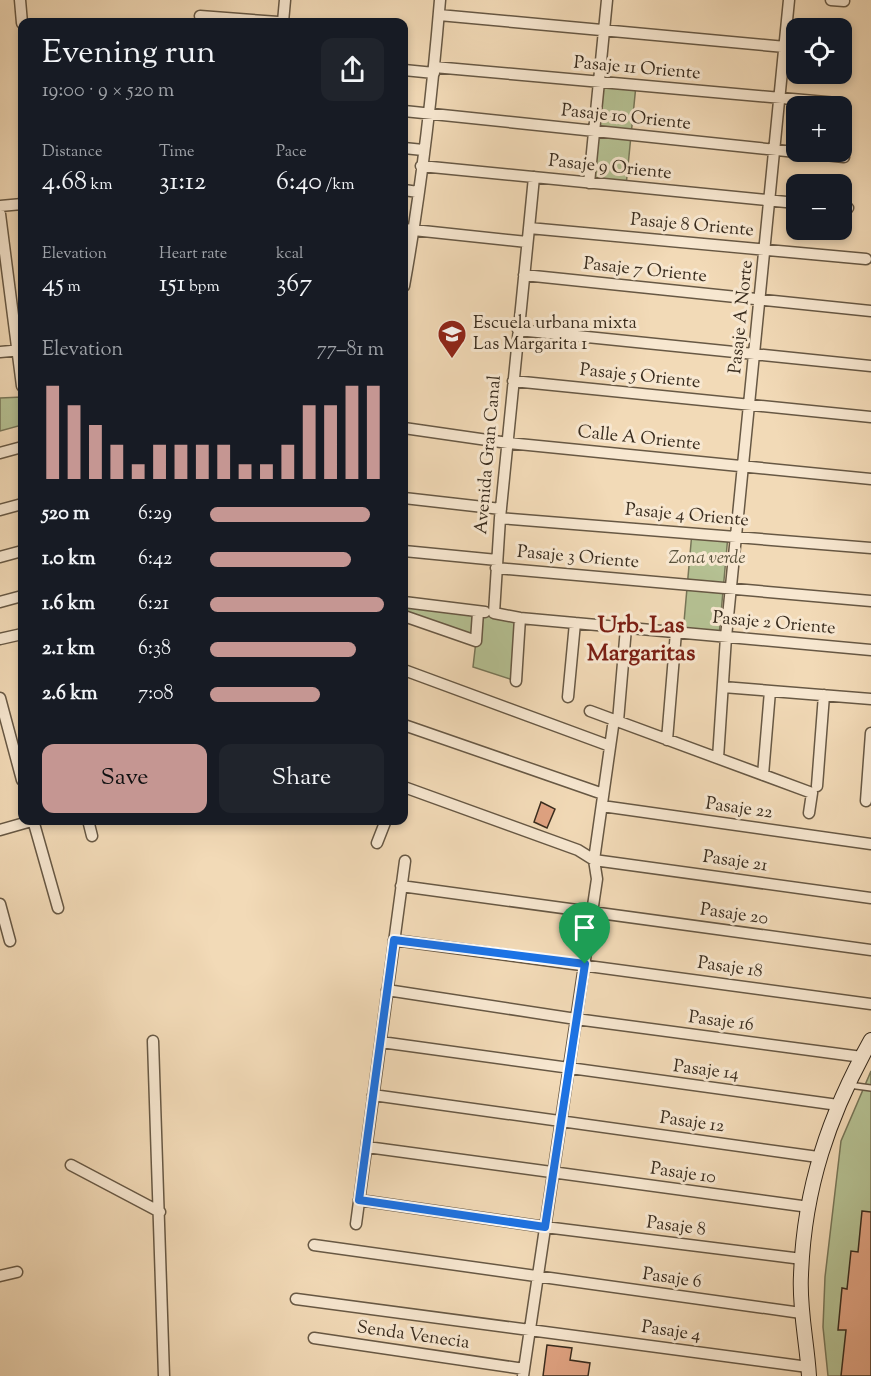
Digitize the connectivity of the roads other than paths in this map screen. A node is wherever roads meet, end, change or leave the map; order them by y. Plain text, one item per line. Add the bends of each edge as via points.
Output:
1 (20, 0) edge
2 (285, 0) edge
3 (440, 0) edge
4 (607, 0) edge
5 (789, 0) edge
6 (831, 0) edge
7 (844, 2) edge
8 (439, 15) junction
9 (200, 16) dead end
10 (22, 18) edge
11 (226, 18) edge
12 (283, 18) edge
13 (604, 31) junction
14 (784, 47) junction
15 (408, 70) edge
16 (434, 70) junction
17 (599, 82) junction
18 (779, 98) junction
19 (786, 99) edge
20 (408, 111) edge
21 (429, 114) junction
22 (594, 131) junction
23 (408, 148) edge
24 (423, 150) junction
25 (774, 150) junction
26 (786, 151) edge
27 (421, 166) junction
28 (534, 177) junction
29 (589, 183) junction
30 (408, 191) edge
31 (418, 192) junction
32 (770, 201) junction
33 (786, 202) edge
34 (18, 204) edge
35 (0, 206) edge
36 (0, 214) edge
37 (529, 228) junction
38 (409, 229) edge
39 (527, 242) junction
40 (765, 249) junction
41 (866, 259) dead end
42 (524, 275) junction
43 (760, 300) junction
44 (871, 311) edge
45 (518, 330) junction
46 (18, 336) edge
47 (18, 350) edge
48 (0, 352) edge
49 (754, 354) junction
50 (871, 366) edge
51 (513, 381) junction
52 (749, 405) junction
53 (871, 417) edge
54 (408, 429) edge
55 (508, 443) junction
56 (18, 448) edge
57 (0, 453) edge
58 (743, 466) junction
59 (871, 479) edge
60 (408, 499) edge
61 (18, 505) edge
62 (0, 510) edge
63 (501, 513) junction
64 (736, 536) junction
65 (871, 548) edge
66 (18, 552) edge
67 (408, 552) edge
68 (0, 557) edge
69 (496, 564) junction
70 (731, 588) junction
71 (18, 597) edge
72 (871, 601) edge
73 (0, 602) edge
74 (408, 603) edge
75 (495, 609) junction
76 (478, 612) junction
77 (408, 617) edge
78 (519, 618) junction
79 (575, 623) junction
80 (626, 628) junction
81 (676, 632) junction
82 (18, 635) edge
83 (726, 637) junction
84 (0, 639) edge
85 (871, 650) edge
86 (408, 671) edge
87 (516, 681) dead end
88 (723, 687) junction
89 (770, 691) junction
90 (824, 695) junction
91 (568, 697) dead end
92 (0, 698) edge
93 (871, 699) edge
94 (590, 711) dead end
95 (615, 724) junction
96 (408, 725) edge
97 (871, 733) edge
98 (667, 740) junction
99 (610, 746) junction
100 (718, 758) junction
101 (18, 765) edge
102 (763, 775) junction
103 (817, 786) dead end
104 (408, 789) edge
105 (603, 794) junction
106 (866, 801) dead end
107 (602, 806) junction
108 (809, 813) dead end
109 (19, 825) edge
110 (35, 825) edge
111 (89, 825) edge
112 (384, 825) edge
113 (0, 830) edge
114 (92, 836) dead end
115 (377, 843) dead end
116 (871, 844) edge
117 (594, 860) junction
118 (405, 861) dead end
119 (401, 886) junction
120 (871, 898) edge
121 (0, 903) edge
122 (58, 908) dead end
123 (592, 912) junction
124 (394, 940) junction
125 (10, 941) dead end
126 (871, 950) edge
127 (585, 964) junction
128 (387, 990) junction
129 (871, 1004) edge
130 (576, 1019) junction
131 (871, 1040) edge
132 (153, 1041) dead end
133 (381, 1042) junction
134 (861, 1057) junction
135 (569, 1069) junction
136 (848, 1085) junction
137 (871, 1088) edge
138 (374, 1095) junction
139 (838, 1105) junction
140 (561, 1121) junction
141 (367, 1147) junction
142 (818, 1157) junction
143 (71, 1165) dead end
144 (554, 1173) junction
145 (359, 1200) junction
146 (809, 1207) junction
147 (160, 1212) junction
148 (356, 1224) dead end
149 (545, 1227) junction
150 (314, 1245) dead end
151 (802, 1259) junction
152 (17, 1272) dead end
153 (0, 1276) edge
154 (538, 1277) junction
155 (296, 1299) dead end
156 (801, 1313) junction
157 (530, 1329) junction
158 (314, 1338) dead end
159 (808, 1371) edge
160 (524, 1372) edge
161 (164, 1376) edge

1 - 10 street
2 - 12 street
3 - 8 street
4 - 13 street
5 - 14 street, Pasaje A Norte
6 - 7 street
8 - 13 street
8 - 16 street
9 - 11 street
13 - 14 street
13 - 17 street
14 - 18 street, Pasaje A Norte
15 - 16 street
16 - 17 street, Pasaje 11 Oriente
16 - 21 street
17 - 18 street, Pasaje 11 Oriente
17 - 22 street
18 - 19 street, Pasaje 11 Oriente
18 - 25 street, Pasaje A Norte
20 - 21 street, Pasaje 10 Oriente
21 - 22 street, Pasaje 10 Oriente
21 - 24 street
22 - 25 street, Pasaje 10 Oriente
22 - 29 street
23 - 24 street
24 - 27 street
25 - 26 street, Pasaje 10 Oriente
25 - 32 street, Pasaje A Norte
27 - 28 street, Pasaje 9 Oriente
27 - 31 street
28 - 29 street, Pasaje 9 Oriente
28 - 37 street
29 - 32 street, Pasaje 9 Oriente
30 - 31 street
31 - 38 street
32 - 33 street, Pasaje 9 Oriente
32 - 40 street, Pasaje A Norte
34 - 35 street
36 - 46 street
37 - 39 street
37 - 40 street, Pasaje 8 Oriente
38 - 39 street
39 - 42 street, Avenida Gran Canal
40 - 41 street, Pasaje 8 Oriente
40 - 43 street, Pasaje A Norte
42 - 43 street, Pasaje 7 Oriente
42 - 45 street, Avenida Gran Canal
43 - 44 street, Pasaje 7 Oriente
43 - 49 street, Pasaje A Norte
45 - 49 street
45 - 51 street, Avenida Gran Canal
47 - 48 street
49 - 50 street
49 - 52 street, Pasaje A Norte
51 - 52 street, Pasaje 5 Oriente
51 - 55 street, Avenida Gran Canal
52 - 53 street, Pasaje 5 Oriente
52 - 58 street, Pasaje A Norte
54 - 55 street, Calle A Oriente
55 - 58 street, Calle A Oriente
55 - 63 street, Avenida Gran Canal
56 - 57 street
58 - 59 street, Calle A Oriente
58 - 64 street, Pasaje A Norte
60 - 63 street, Pasaje 4 Oriente
61 - 62 street
63 - 64 street, Pasaje 4 Oriente
63 - 69 street, Avenida Gran Canal
64 - 65 street, Pasaje 4 Oriente
64 - 70 street, Pasaje A Norte
66 - 68 street
67 - 69 street, Pasaje 3 Oriente
69 - 70 street, Pasaje 3 Oriente
69 - 75 street, Avenida Gran Canal
70 - 72 street, Pasaje 3 Oriente
70 - 83 street, Pasaje A Norte
71 - 73 street
74 - 76 street, Pasaje 2 Oriente
75 - 76 street, Pasaje 2 Oriente
75 - 78 street, Pasaje 2 Oriente
76 - 77 street via 476,641
78 - 79 street, Pasaje 2 Oriente
78 - 87 street
79 - 80 street, Pasaje 2 Oriente
79 - 91 street
80 - 81 street, Pasaje 2 Oriente
80 - 95 street
81 - 83 street, Pasaje 2 Oriente
81 - 98 street
82 - 84 street
83 - 85 street, Pasaje 2 Oriente
83 - 88 street, Pasaje A Norte
86 - 99 street
88 - 89 street
88 - 100 street, Pasaje A Norte
89 - 90 street
89 - 102 street
90 - 93 street
90 - 103 street
92 - 101 street
94 - 95 street
95 - 98 street
95 - 99 street
96 - 105 street
97 - 106 street
98 - 100 street
99 - 105 street
100 - 102 street
102 - 108 street via 812,793
104 - 117 street, Pasaje 21 via 578,850
105 - 107 street
107 - 116 street, Pasaje 22
107 - 117 street
109 - 113 street
110 - 122 street
111 - 114 street
112 - 115 street
117 - 120 street, Pasaje 21
117 - 123 street via 597,879
118 - 119 street
119 - 123 street, Pasaje 20
119 - 124 street
121 - 125 street
123 - 126 street, Pasaje 20
123 - 127 street
124 - 127 street, Pasaje 18
124 - 128 street
127 - 129 street, Pasaje 18
127 - 130 street
128 - 130 street, Pasaje 16
128 - 133 street
130 - 134 street, Pasaje 16
130 - 135 street
131 - 134 street
132 - 147 street
133 - 135 street, Pasaje 14
133 - 138 street
134 - 136 street
135 - 139 street, Pasaje 14
135 - 140 street
136 - 137 lane
136 - 139 street
138 - 140 street, Pasaje 12
138 - 141 street
139 - 142 street
140 - 142 street, Pasaje 12
140 - 144 street
141 - 144 street, Pasaje 10
141 - 145 street
142 - 146 street
143 - 147 street
144 - 146 street, Pasaje 10
144 - 149 street
145 - 148 street
145 - 149 street, Pasaje 8
146 - 151 street
147 - 161 street
149 - 151 street, Pasaje 8
149 - 154 street
150 - 154 street, Pasaje 6
151 - 156 street
152 - 153 street
154 - 156 street, Pasaje 6
154 - 157 street
155 - 157 street, Pasaje 4
156 - 159 street
157 - 159 street, Pasaje 4
157 - 160 street
158 - 160 street, Senda Venecia

